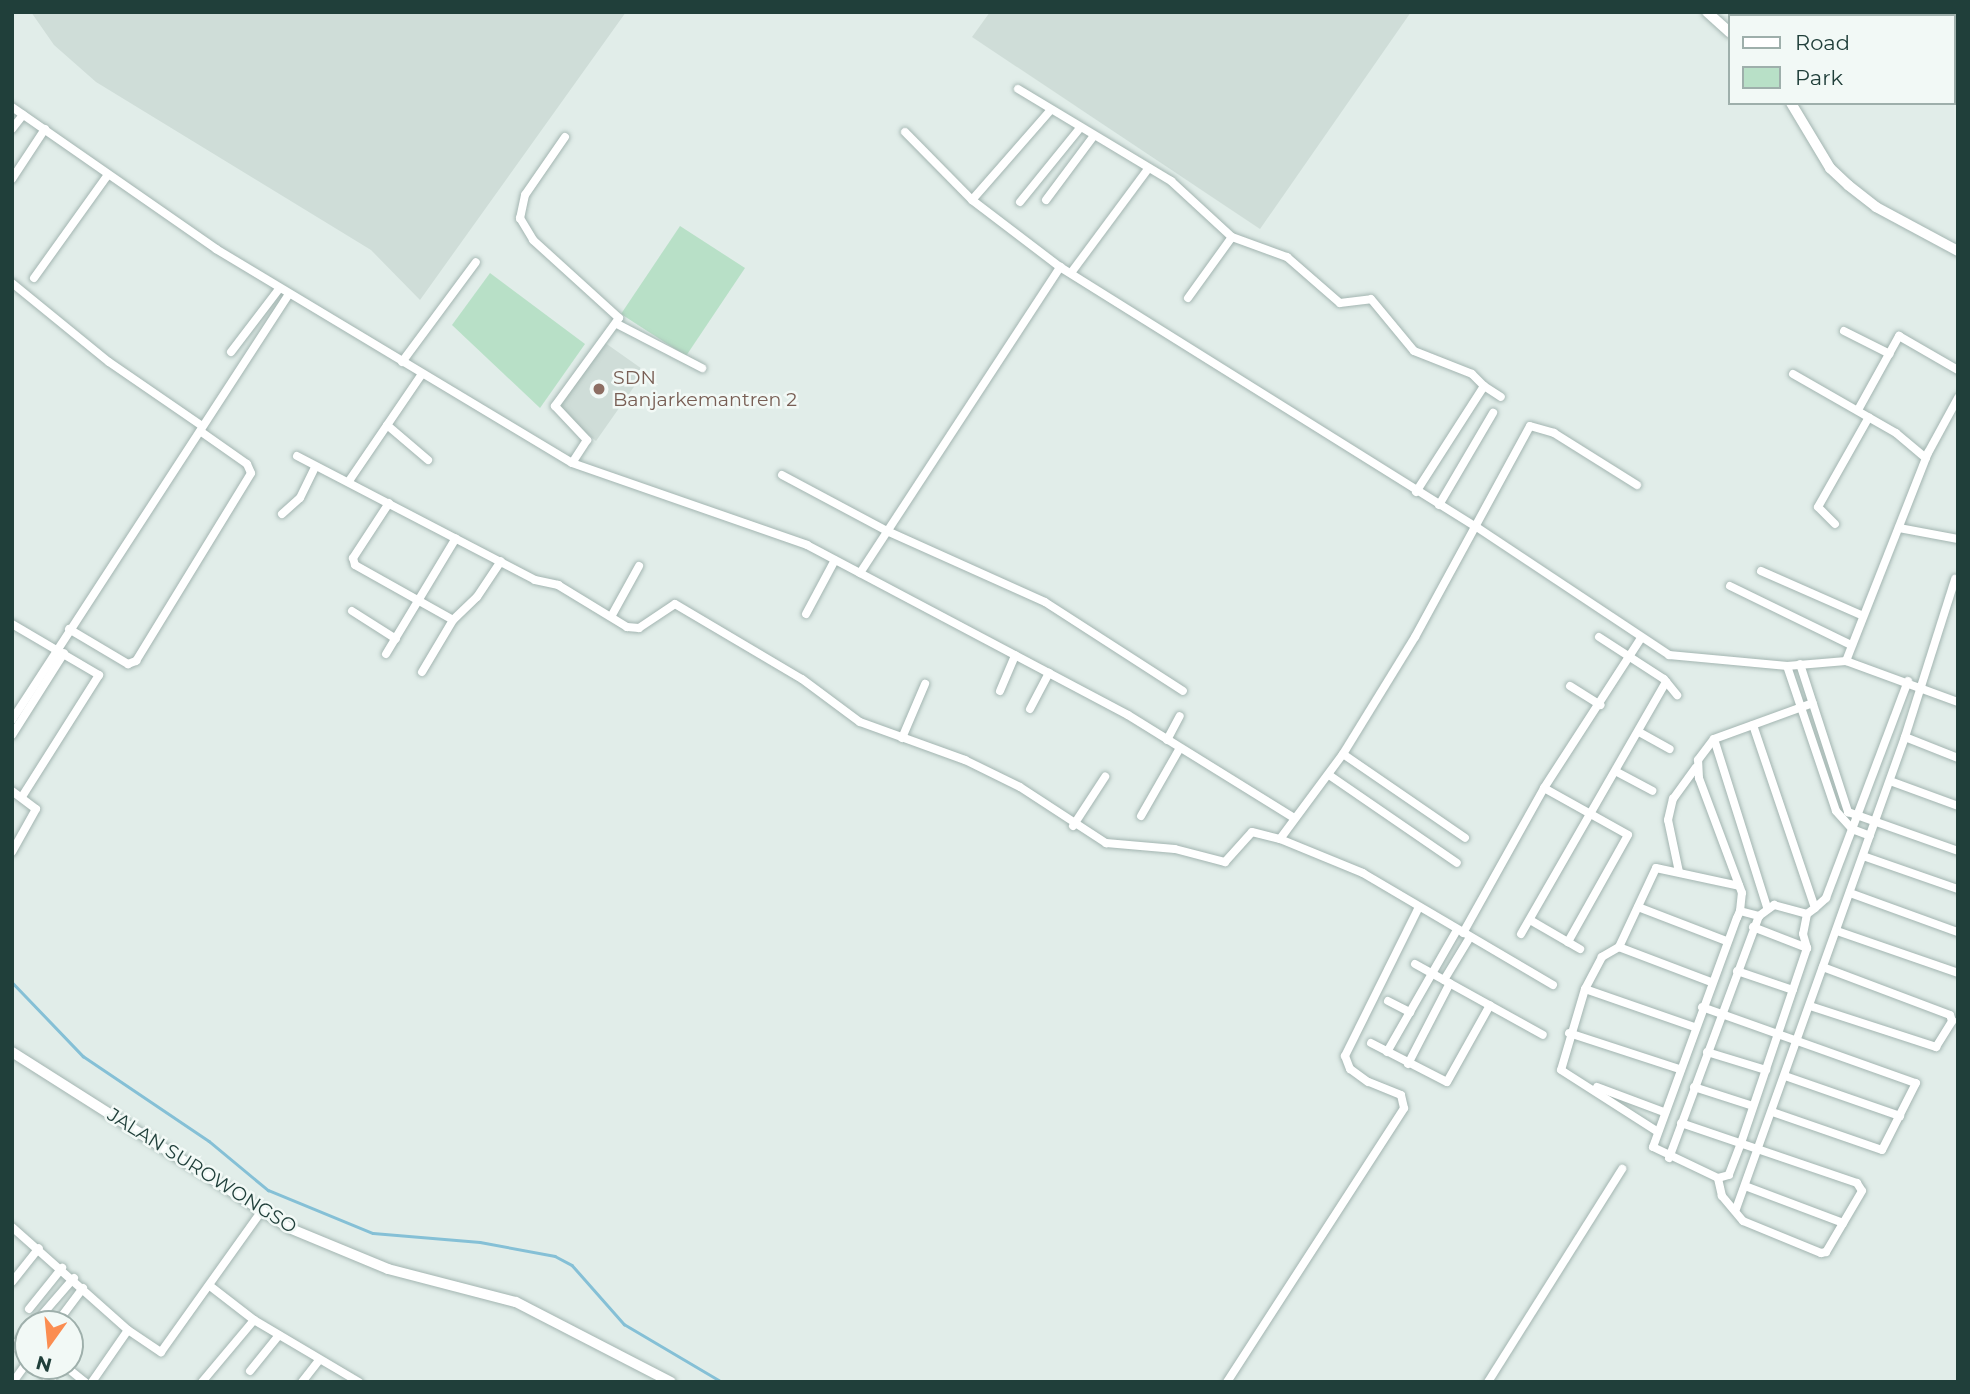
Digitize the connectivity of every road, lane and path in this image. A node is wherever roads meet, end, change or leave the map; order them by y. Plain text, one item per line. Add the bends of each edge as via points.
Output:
1 (1707, 12) edge
2 (1728, 31) edge
3 (1018, 89) dead end
4 (1792, 105) edge
5 (12, 107) edge
6 (1049, 112) junction
7 (23, 115) junction
8 (1080, 128) junction
9 (12, 129) edge
10 (45, 130) junction
11 (905, 132) dead end
12 (565, 136) dead end
13 (1093, 137) junction
14 (1148, 169) junction
15 (107, 176) junction
16 (12, 178) edge
17 (972, 200) junction
18 (1046, 200) dead end
19 (1020, 202) dead end
20 (1232, 237) junction
21 (1958, 251) edge
22 (476, 262) dead end
23 (1060, 267) junction
24 (1071, 273) junction
25 (34, 278) dead end
26 (12, 284) edge
27 (279, 289) junction
28 (289, 295) junction
29 (1188, 298) dead end
30 (617, 324) junction
31 (1844, 331) dead end
32 (231, 352) dead end
33 (1890, 354) junction
34 (402, 362) junction
35 (702, 368) dead end
36 (1958, 370) edge
37 (422, 374) junction
38 (1793, 374) dead end
39 (1484, 386) junction
40 (1501, 397) dead end
41 (1958, 398) edge
42 (1858, 410) junction
43 (1493, 413) dead end
44 (1869, 417) junction
45 (387, 425) junction
46 (201, 428) junction
47 (297, 456) dead end
48 (1926, 458) junction
49 (428, 460) dead end
50 (572, 463) junction
51 (315, 467) junction
52 (782, 475) dead end
53 (349, 481) junction
54 (1637, 485) dead end
55 (1416, 492) junction
56 (389, 503) junction
57 (1439, 505) junction
58 (282, 514) dead end
59 (1835, 524) dead end
60 (1475, 526) junction
61 (1899, 528) junction
62 (887, 531) junction
63 (456, 538) junction
64 (1958, 539) edge
65 (835, 560) junction
66 (501, 561) junction
67 (639, 566) dead end
68 (1761, 570) dead end
69 (860, 573) junction
70 (1955, 579) dead end
71 (1730, 586) dead end
72 (418, 602) junction
73 (352, 611) dead end
74 (806, 614) dead end
75 (612, 615) junction
76 (1861, 615) junction
77 (453, 620) junction
78 (13, 625) edge
79 (69, 629) junction
80 (1599, 637) dead end
81 (1641, 638) junction
82 (396, 639) junction
83 (1851, 645) junction
84 (60, 650) junction
85 (386, 654) dead end
86 (1015, 655) junction
87 (1629, 659) junction
88 (1846, 661) junction
89 (1800, 664) junction
90 (1787, 666) junction
91 (422, 672) dead end
92 (1049, 673) junction
93 (1908, 681) junction
94 (1667, 682) junction
95 (925, 684) dead end
96 (1570, 686) dead end
97 (1921, 687) junction
98 (1000, 691) dead end
99 (1183, 691) dead end
100 (1676, 695) dead end
101 (1958, 702) edge
102 (1813, 703) junction
103 (1600, 705) junction
104 (1800, 707) junction
105 (1030, 709) dead end
106 (1181, 716) dead end
107 (12, 720) edge
108 (1753, 725) junction
109 (1639, 732) junction
110 (12, 735) edge
111 (1905, 737) junction
112 (902, 738) junction
113 (1714, 739) junction
114 (1167, 740) junction
115 (1180, 748) junction
116 (1670, 750) dead end
117 (1343, 754) junction
118 (1958, 758) edge
119 (1696, 767) junction
120 (1617, 772) junction
121 (1329, 775) junction
122 (1105, 777) dead end
123 (1890, 781) junction
124 (1544, 788) junction
125 (12, 791) edge
126 (1652, 791) dead end
127 (22, 797) junction
128 (1958, 806) edge
129 (1590, 813) junction
130 (1141, 816) dead end
131 (1294, 818) junction
132 (1857, 818) junction
133 (1875, 823) junction
134 (1073, 826) junction
135 (1853, 830) junction
136 (1870, 836) junction
137 (1465, 838) dead end
138 (1280, 839) junction
139 (1958, 851) edge
140 (12, 852) edge
141 (1863, 856) junction
142 (1457, 863) dead end
143 (1679, 873) junction
144 (1739, 886) junction
145 (1958, 889) edge
146 (1850, 893) junction
147 (1419, 907) junction
148 (1638, 907) junction
149 (1768, 907) junction
150 (1815, 908) junction
151 (1740, 911) junction
152 (1807, 914) junction
153 (1759, 916) junction
154 (1530, 920) junction
155 (1753, 927) junction
156 (1837, 930) junction
157 (1958, 932) edge
158 (1464, 934) junction
159 (1521, 934) dead end
160 (1726, 941) junction
161 (1568, 942) junction
162 (1619, 947) junction
163 (1807, 948) junction
164 (1580, 949) dead end
165 (1415, 964) dead end
166 (1824, 967) junction
167 (1737, 971) junction
168 (1958, 973) edge
169 (1432, 974) junction
170 (1447, 982) junction
171 (1711, 982) junction
172 (1553, 985) dead end
173 (1585, 989) junction
174 (1793, 990) junction
175 (1388, 1000) dead end
176 (1490, 1005) junction
177 (1810, 1006) junction
178 (1702, 1007) junction
179 (1410, 1012) junction
180 (1722, 1014) junction
181 (1694, 1027) junction
182 (1778, 1033) junction
183 (1569, 1034) junction
184 (1543, 1035) dead end
185 (1798, 1039) junction
186 (1371, 1043) dead end
187 (12, 1052) edge
188 (1387, 1052) junction
189 (1707, 1052) junction
190 (1408, 1064) junction
191 (1679, 1069) junction
192 (1766, 1070) junction
193 (1784, 1076) junction
194 (1584, 1083) junction
195 (1694, 1087) junction
196 (1753, 1106) junction
197 (1664, 1112) junction
198 (1772, 1112) junction
199 (1900, 1116) junction
200 (1681, 1123) junction
201 (1657, 1132) junction
202 (1741, 1143) junction
203 (1758, 1148) junction
204 (1669, 1158) junction
205 (1622, 1169) dead end
206 (1718, 1178) junction
207 (1745, 1186) junction
208 (1736, 1209) junction
209 (261, 1212) junction
210 (1843, 1223) junction
211 (12, 1227) edge
212 (38, 1248) junction
213 (62, 1268) junction
214 (74, 1278) junction
215 (12, 1282) edge
216 (210, 1286) junction
217 (83, 1287) junction
218 (29, 1308) dead end
219 (46, 1310) edge
220 (66, 1310) edge
221 (254, 1320) junction
222 (128, 1330) junction
223 (279, 1335) junction
224 (319, 1360) junction
225 (250, 1371) dead end
226 (92, 1382) edge
227 (202, 1382) edge
228 (302, 1382) edge
229 (359, 1382) edge
230 (671, 1382) edge
231 (1227, 1382) edge
232 (1488, 1382) edge

1 - 2 street
3 - 6 street
4 - 21 street via 1830,168 1848,185 1876,207
5 - 7 street
6 - 8 street
6 - 17 street
7 - 9 street
7 - 10 street
8 - 13 street
8 - 19 street
10 - 15 street
10 - 16 street
11 - 17 street
12 - 30 street via 525,195 520,218 533,240 619,314
13 - 14 street
13 - 18 street
14 - 20 street via 1193,198
14 - 24 street
15 - 25 street
15 - 27 street
17 - 23 street
20 - 29 street
20 - 39 street via 1287,257 1340,303 1371,299 1414,351 1472,374
22 - 34 street
23 - 24 street
23 - 62 street
24 - 55 street
26 - 46 street
27 - 28 street
27 - 32 street
28 - 34 street
28 - 46 street
30 - 35 street
30 - 50 street via 555,406 587,440
31 - 33 street
33 - 36 street via 1901,335
33 - 42 street
34 - 37 street
37 - 45 street
37 - 50 street
38 - 42 street
39 - 40 street
39 - 55 street
41 - 48 street
42 - 44 street
43 - 57 street
44 - 48 street
44 - 59 street via 1818,507
45 - 49 street
45 - 53 street
46 - 79 street
46 - 79 street via 247,464 251,473 136,661 128,664
47 - 51 street
48 - 61 street
50 - 65 street via 757,523
51 - 53 street
51 - 58 street via 300,498
52 - 62 street
53 - 56 street
54 - 60 street via 1532,424
55 - 57 street
56 - 63 street
56 - 72 street via 353,561
57 - 60 street
60 - 81 street
60 - 117 street
61 - 64 street
61 - 76 street
62 - 69 street
62 - 99 street via 1045,602
63 - 66 street
63 - 72 street
65 - 69 street
65 - 74 street
66 - 75 street
66 - 77 street via 477,597
67 - 75 street
68 - 76 street
69 - 86 street
70 - 97 street
71 - 83 street
72 - 77 street
72 - 82 street
73 - 82 street
75 - 112 street via 639,628 675,604 802,679 845,713
76 - 83 street
77 - 91 street
78 - 84 street
79 - 84 street
80 - 87 street
81 - 87 street
81 - 90 street via 1677,658
82 - 85 street
83 - 88 street
84 - 107 street
84 - 110 street
84 - 127 street via 98,678
86 - 92 street
86 - 98 street
87 - 94 street
87 - 103 street
88 - 89 street
88 - 93 street
89 - 90 street
89 - 102 street
90 - 104 street
92 - 105 street
92 - 114 street
93 - 97 street
93 - 132 street
94 - 100 street
94 - 109 street
95 - 112 street
96 - 103 street
97 - 101 street
97 - 111 street
102 - 104 street
102 - 132 street via 1836,787
103 - 124 street
104 - 108 street
104 - 135 street via 1836,811
106 - 114 street
108 - 113 street
108 - 150 street
109 - 116 street
109 - 120 street
111 - 118 street
111 - 123 street
112 - 134 street via 1020,787
113 - 119 street
113 - 149 street
114 - 115 street
115 - 130 street
115 - 131 street
117 - 121 street
117 - 137 street
119 - 143 street via 1678,789 1668,820
119 - 144 street
120 - 126 street
120 - 129 street
121 - 131 street
121 - 142 street
122 - 134 street
123 - 128 street
123 - 133 street
124 - 129 street
124 - 158 street
125 - 127 street
127 - 140 street via 35,812
129 - 154 street
129 - 161 street via 1628,836
131 - 138 street
132 - 133 street
132 - 135 street
133 - 136 street
133 - 139 street
134 - 138 street via 1106,843 1175,849 1225,862 1252,832
135 - 136 street
135 - 150 street via 1826,898
136 - 141 street
138 - 147 street via 1363,873
141 - 145 street
141 - 146 street
143 - 144 street
143 - 148 street via 1656,868
144 - 151 street
146 - 156 street
146 - 157 street
147 - 158 street
147 - 231 street via 1345,1056 1358,1075 1401,1095 1404,1108
148 - 160 street
148 - 162 street
149 - 152 street via 1785,905
149 - 153 street
150 - 152 street
151 - 153 street
151 - 160 street
152 - 163 street via 1802,934
153 - 155 street
154 - 159 street
154 - 161 street
155 - 163 street
155 - 167 street
156 - 166 street
156 - 168 street
158 - 169 street
158 - 170 street
158 - 172 street
160 - 171 street
161 - 164 street
162 - 171 street
162 - 173 street via 1602,957
163 - 174 street
165 - 169 street
166 - 177 street
166 - 177 street via 1950,1015 1952,1021 1936,1047
167 - 174 street
167 - 180 street
169 - 170 street
169 - 179 street
170 - 176 street
170 - 190 street
171 - 178 street
173 - 181 street
173 - 183 street
174 - 182 street
175 - 179 street
176 - 184 street
176 - 190 street via 1450,1080 1441,1082
177 - 185 street
178 - 180 street
178 - 181 street
179 - 188 street
180 - 182 street
180 - 189 street
181 - 191 street
182 - 185 street
182 - 192 street
183 - 191 street
183 - 194 street via 1561,1070
185 - 193 street
185 - 199 street via 1915,1082
186 - 188 street
187 - 209 street, JALAN SUROWONGSO
188 - 190 street
189 - 192 street
189 - 195 street
191 - 197 street
192 - 196 street
193 - 198 street
193 - 199 street
194 - 197 street
194 - 201 street
195 - 196 street
195 - 200 street
196 - 202 street
197 - 201 street
198 - 199 street via 1879,1150
198 - 203 street
200 - 202 street
200 - 204 street
201 - 204 street via 1653,1148
202 - 203 street
202 - 206 street via 1729,1175
203 - 207 street
203 - 210 street via 1860,1185
204 - 206 street
205 - 232 street
206 - 208 street via 1722,1196
207 - 208 street
207 - 210 street
208 - 210 street via 1749,1225 1821,1253
209 - 216 street
209 - 230 street, JALAN SUROWONGSO via 376,1264 516,1302
211 - 212 street
212 - 213 street
212 - 215 street
213 - 214 street
213 - 218 street
214 - 217 street
214 - 219 street
216 - 221 street
216 - 222 street via 166,1350 155,1350
217 - 220 street
217 - 222 street
221 - 223 street
221 - 227 street
222 - 226 street
223 - 224 street
223 - 225 street
224 - 228 street
224 - 229 street

